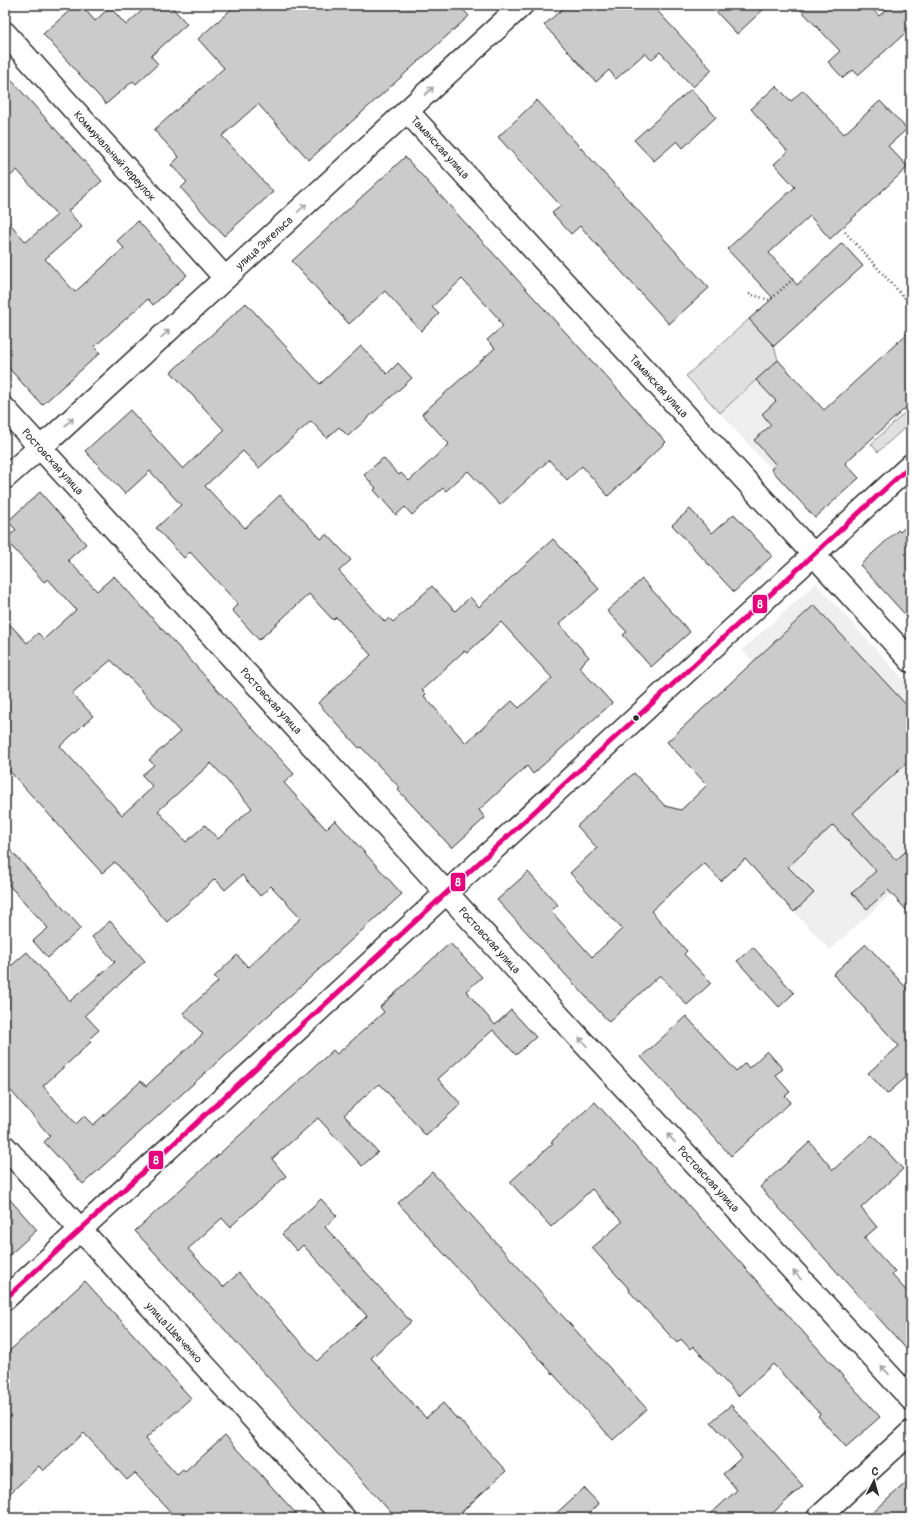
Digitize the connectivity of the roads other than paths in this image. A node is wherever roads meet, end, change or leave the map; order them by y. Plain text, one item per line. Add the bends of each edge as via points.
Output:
1 (522, 5) edge
2 (5, 33) edge
3 (407, 111) junction
4 (225, 278) junction
5 (5, 409) edge
6 (40, 447) junction
7 (911, 465) edge
8 (5, 478) edge
9 (814, 555) junction
10 (911, 661) edge
11 (447, 892) junction
12 (5, 1147) edge
13 (81, 1230) junction
14 (5, 1299) edge
15 (911, 1399) edge
16 (911, 1432) edge
17 (344, 1518) edge
18 (818, 1518) edge

3 -> 1 street, улица Энгельса
2 - 4 street, Коммунальный переулок
4 -> 3 street, улица Энгельса
3 - 9 street, Таманская улица
6 -> 4 street, улица Энгельса
5 - 6 street, Ростовская улица
6 - 8 street, улица Энгельса
6 - 11 street, Ростовская улица
7 - 9 street
9 - 10 street, Таманская улица
9 - 11 street
11 - 13 street
15 -> 11 street, Ростовская улица
12 - 13 street, улица Шевченко
13 - 14 street
13 - 17 street, улица Шевченко
16 - 18 street

